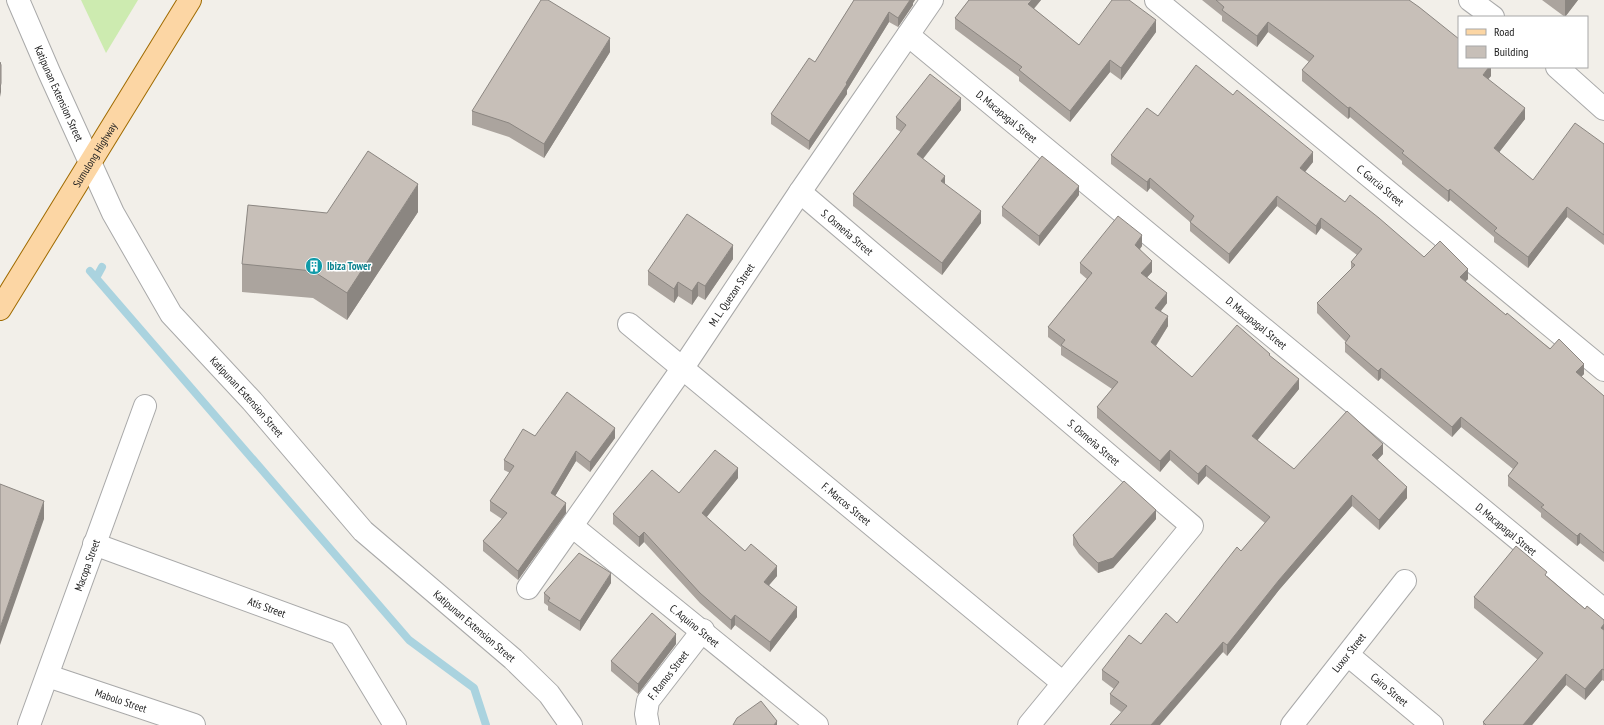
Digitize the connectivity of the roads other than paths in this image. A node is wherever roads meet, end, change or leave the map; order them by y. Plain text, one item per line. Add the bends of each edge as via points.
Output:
1 (18, 0) edge
2 (190, 0) edge
3 (932, 0) edge
4 (1156, 0) edge
5 (1470, 0) edge
6 (1491, 16) edge
7 (908, 35) junction
8 (1558, 68) edge
9 (1604, 109) edge
10 (91, 163) junction
11 (800, 192) junction
12 (0, 309) edge
13 (629, 324) dead end
14 (682, 369) junction
15 (1604, 370) edge
16 (144, 406) dead end
17 (572, 526) junction
18 (94, 544) junction
19 (1405, 581) dead end
20 (528, 588) dead end
21 (1604, 610) edge
22 (703, 630) junction
23 (1348, 655) junction
24 (48, 676) junction
25 (1063, 683) junction
26 (29, 725) edge
27 (194, 725) edge
28 (395, 725) edge
29 (571, 725) edge
30 (648, 725) edge
31 (818, 725) edge
32 (1029, 725) edge
33 (1292, 725) edge
34 (1432, 725) edge

1 - 10 street, Katipunan Extension Street via 48,72
2 - 10 main road, Sumulong Highway
3 - 7 street, M. L. Quezon Street
4 - 15 street, C. Garcia Street
5 - 6 street
7 - 11 street, M. L. Quezon Street
7 - 21 street, D. Macapagal Street
8 - 9 street
10 - 12 main road, Sumulong Highway
10 - 29 street, Katipunan Extension Street via 113,214 171,314 252,401 363,531 514,659 548,694
11 - 14 street, M. L. Quezon Street
11 - 25 street, S. Osmeña Street via 1192,526
13 - 14 street, F. Marcos Street
14 - 17 street, M. L. Quezon Street
14 - 25 street, F. Marcos Street
16 - 18 street, Macopa Street
17 - 20 street, M. L. Quezon Street
17 - 22 street, C. Aquino Street
18 - 24 street, Macopa Street
18 - 28 street, Atis Street via 340,634
19 - 23 street, Luxor Street
22 - 30 street, F. Ramos Street via 648,701
22 - 31 street, C. Aquino Street
23 - 33 street, Luxor Street
23 - 34 street, Cairo Street
24 - 26 street, Macopa Street
24 - 27 street, Mabolo Street
25 - 32 street, S. Osmeña Street

